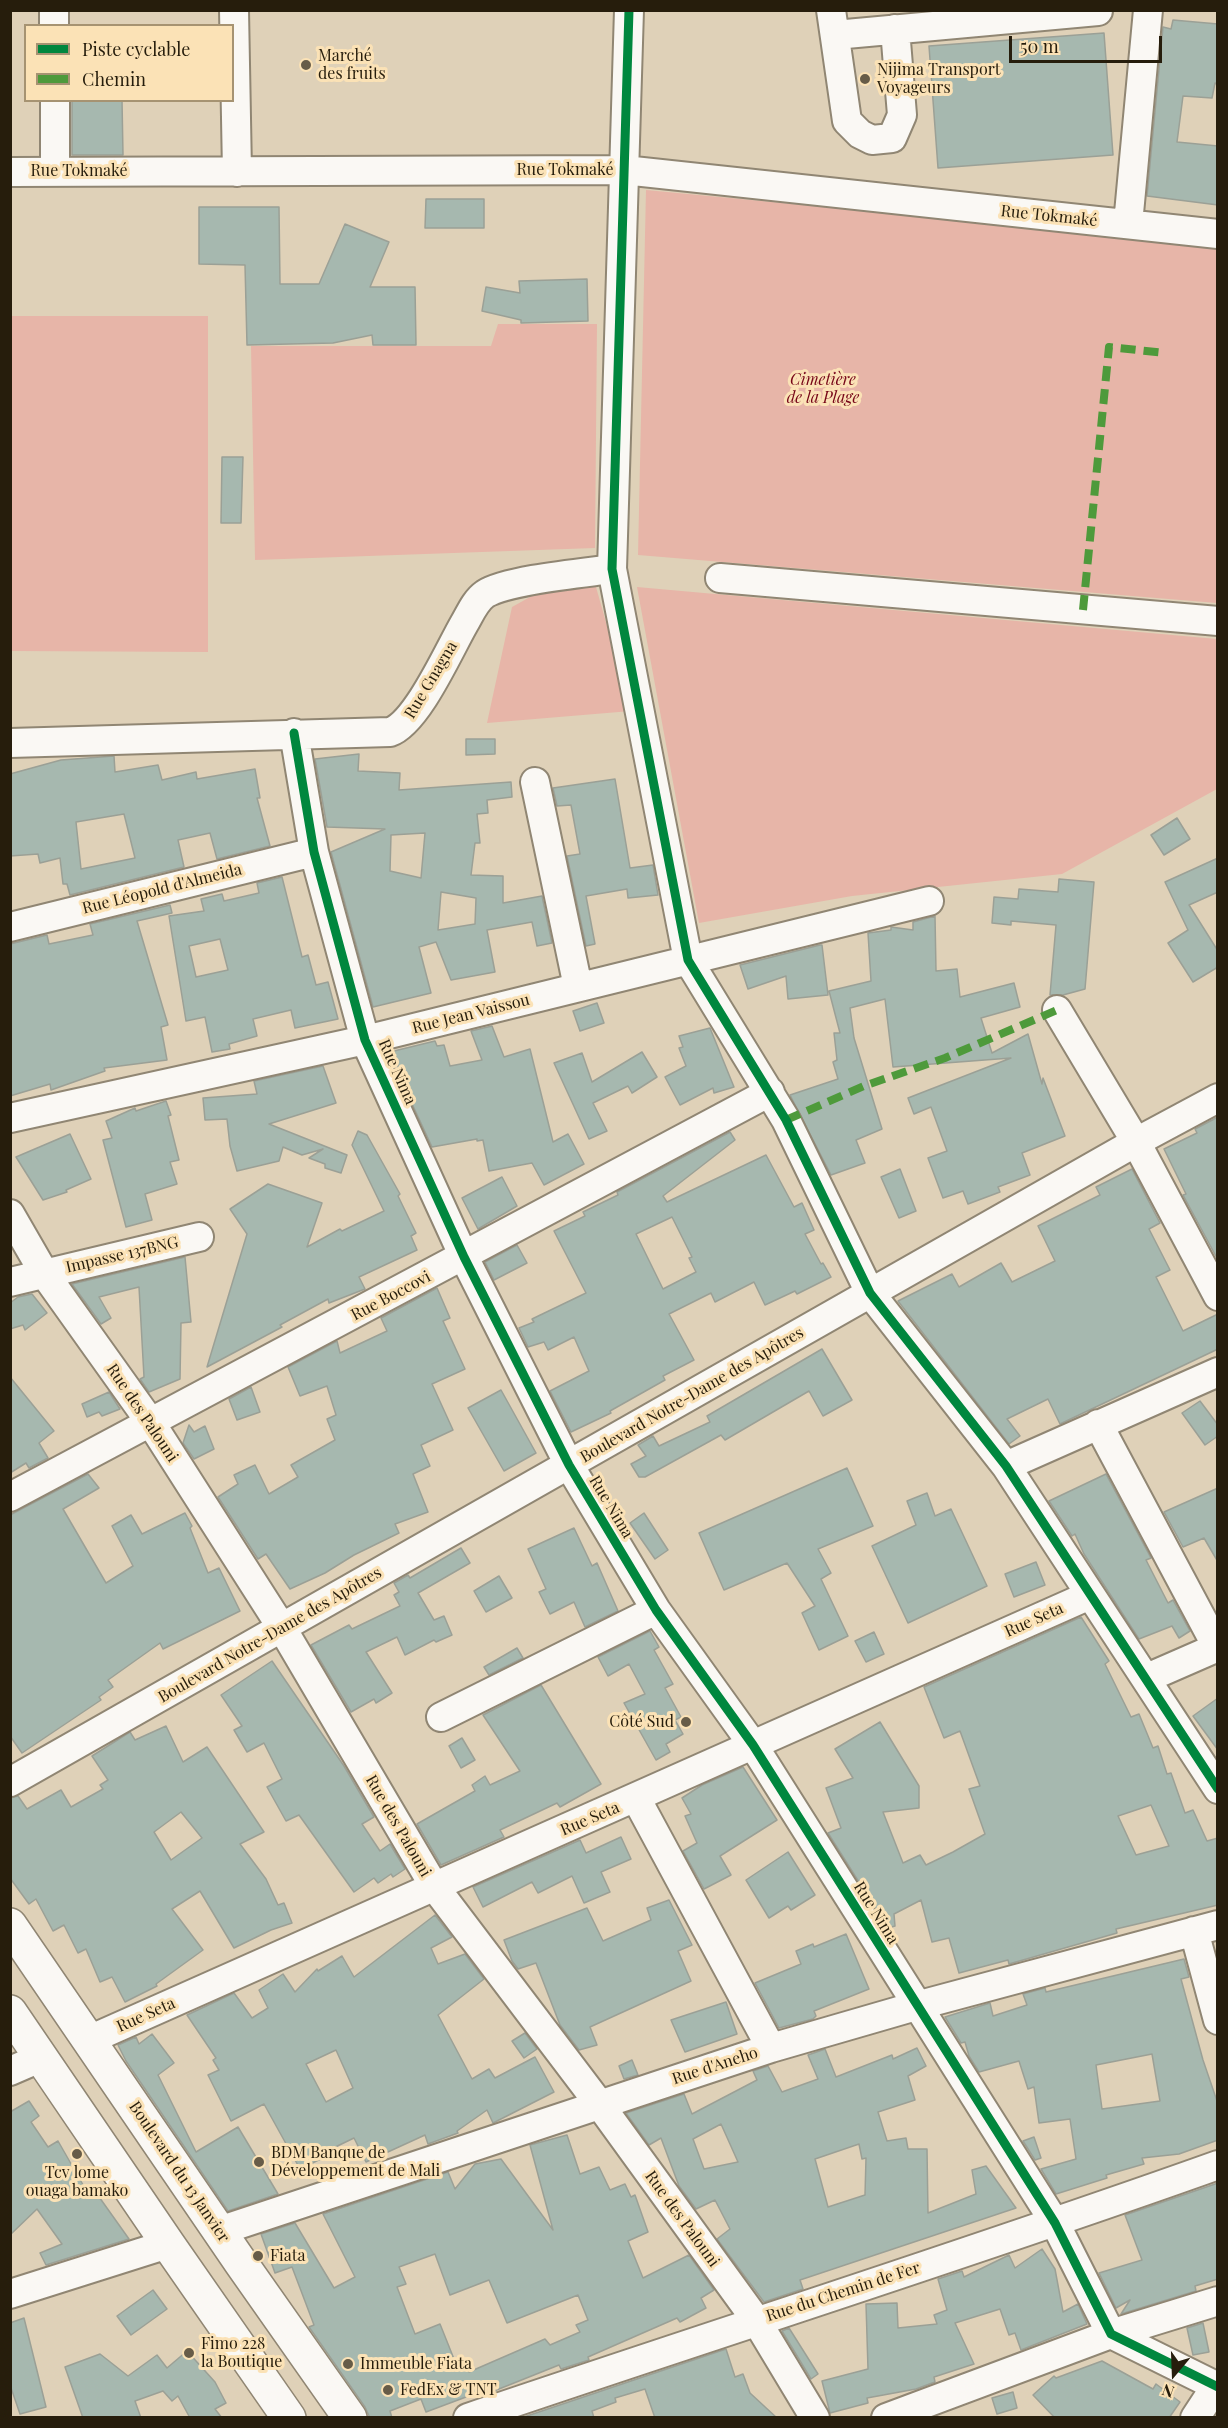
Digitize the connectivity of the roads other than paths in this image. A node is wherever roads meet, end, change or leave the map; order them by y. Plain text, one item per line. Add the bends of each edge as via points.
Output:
1 (234, 10) edge
2 (629, 10) edge
3 (1148, 10) edge
4 (1098, 11) edge
5 (833, 22) edge
6 (895, 29) junction
7 (55, 102) edge
8 (55, 170) junction
9 (624, 170) junction
10 (10, 172) edge
11 (237, 172) junction
12 (1123, 224) junction
13 (1218, 234) edge
14 (612, 569) junction
15 (720, 578) dead end
16 (1218, 621) edge
17 (294, 733) junction
18 (10, 743) edge
19 (535, 782) dead end
20 (314, 852) junction
21 (929, 901) dead end
22 (10, 927) edge
23 (688, 960) junction
24 (578, 987) junction
25 (1057, 1010) dead end
26 (365, 1040) junction
27 (770, 1092) junction
28 (1218, 1098) edge
29 (10, 1118) edge
30 (1136, 1142) junction
31 (10, 1214) edge
32 (199, 1237) dead end
33 (1206, 1248) edge
34 (464, 1257) junction
35 (44, 1273) junction
36 (10, 1282) edge
37 (870, 1293) junction
38 (1218, 1296) edge
39 (1218, 1372) edge
40 (151, 1423) junction
41 (1098, 1424) junction
42 (568, 1465) junction
43 (1006, 1466) junction
44 (10, 1497) edge
45 (1090, 1595) junction
46 (656, 1610) junction
47 (282, 1628) junction
48 (1217, 1647) edge
49 (1147, 1678) junction
50 (441, 1717) dead end
51 (753, 1745) junction
52 (10, 1782) edge
53 (1218, 1789) edge
54 (636, 1798) junction
55 (434, 1886) junction
56 (10, 1925) edge
57 (1206, 1928) edge
58 (916, 2006) junction
59 (10, 2012) edge
60 (1218, 2020) edge
61 (89, 2040) junction
62 (771, 2048) junction
63 (40, 2058) junction
64 (10, 2071) edge
65 (600, 2105) junction
66 (1218, 2165) edge
67 (1055, 2223) junction
68 (219, 2231) junction
69 (168, 2244) junction
70 (10, 2294) edge
71 (1218, 2301) edge
72 (756, 2320) junction
73 (1111, 2334) junction
74 (1217, 2386) edge
75 (289, 2418) edge
76 (350, 2418) edge
77 (468, 2418) edge
78 (815, 2418) edge
79 (886, 2418) edge
80 (1195, 2418) edge

1 - 11 street
2 - 9 street
3 - 12 street
4 - 6 street
5 - 6 street
5 - 6 street via 847,121 872,140 892,138 902,115
7 - 8 street
8 - 10 street, Rue Tokmaké
8 - 11 street, Rue Tokmaké
9 - 11 street, Rue Tokmaké
9 - 12 street, Rue Tokmaké
9 - 14 street
12 - 13 street, Rue Tokmaké
14 - 17 street, Rue Gnagna via 507,585 484,595 414,713 397,730
14 - 23 street
15 - 16 street
17 - 18 street, Rue Gnagna
17 - 20 street, Rue Nima
19 - 24 street
20 - 22 street, Rue Léopold d'Almeida
20 - 26 street, Rue Nima
21 - 23 street, Rue Jean Vaissou
23 - 24 street, Rue Jean Vaissou
23 - 27 street
24 - 26 street, Rue Jean Vaissou
25 - 30 street
26 - 29 street, Rue Jean Vaissou
26 - 34 street, Rue Nima
27 - 34 street, Rue Boccovi
27 - 37 street
28 - 30 street, Boulevard Notre-Dame des Apôtres
30 - 33 street
30 - 37 street, Boulevard Notre-Dame des Apôtres
31 - 35 street, Rue des Palouni
32 - 35 street, Impasse 137BNG
33 - 38 street
34 - 40 street, Rue Boccovi
34 - 42 street, Rue Nima
35 - 36 street, Impasse 137BNG
35 - 40 street, Rue des Palouni
37 - 42 street, Boulevard Notre-Dame des Apôtres
37 - 43 street
39 - 41 street
40 - 44 street, Rue Boccovi
40 - 47 street, Rue des Palouni
41 - 43 street
41 - 48 street
42 - 46 street, Rue Nima
42 - 47 street, Boulevard Notre-Dame des Apôtres
43 - 45 street
45 - 49 street
45 - 51 street, Rue Seta
46 - 50 street
46 - 51 street, Rue Nima
47 - 52 street, Boulevard Notre-Dame des Apôtres
47 - 55 street, Rue des Palouni
48 - 49 street
49 - 53 street
51 - 54 street, Rue Seta
51 - 58 street, Rue Nima
54 - 55 street, Rue Seta
54 - 62 street
55 - 61 street, Rue Seta
55 - 65 street, Rue des Palouni
56 - 61 highway, Boulevard du 13 Janvier
57 - 58 street, Rue d'Aneho
57 - 60 street
58 - 62 street, Rue d'Aneho
58 - 67 street, Rue Nima
59 - 63 highway
61 - 68 highway, Boulevard du 13 Janvier
62 - 65 street, Rue d'Aneho
63 - 64 street
63 - 69 highway
65 - 68 street, Rue d'Aneho
65 - 72 street, Rue des Palouni
66 - 67 street, Rue du Chemin de Fer
67 - 72 street, Rue du Chemin de Fer
67 - 73 street, Rue Nima
68 - 76 highway, Boulevard du 13 Janvier
69 - 70 street
69 - 75 highway
71 - 73 street
72 - 77 street, Rue du Chemin de Fer
72 - 78 street, Rue des Palouni
73 - 74 street
73 - 79 street
74 - 80 street

